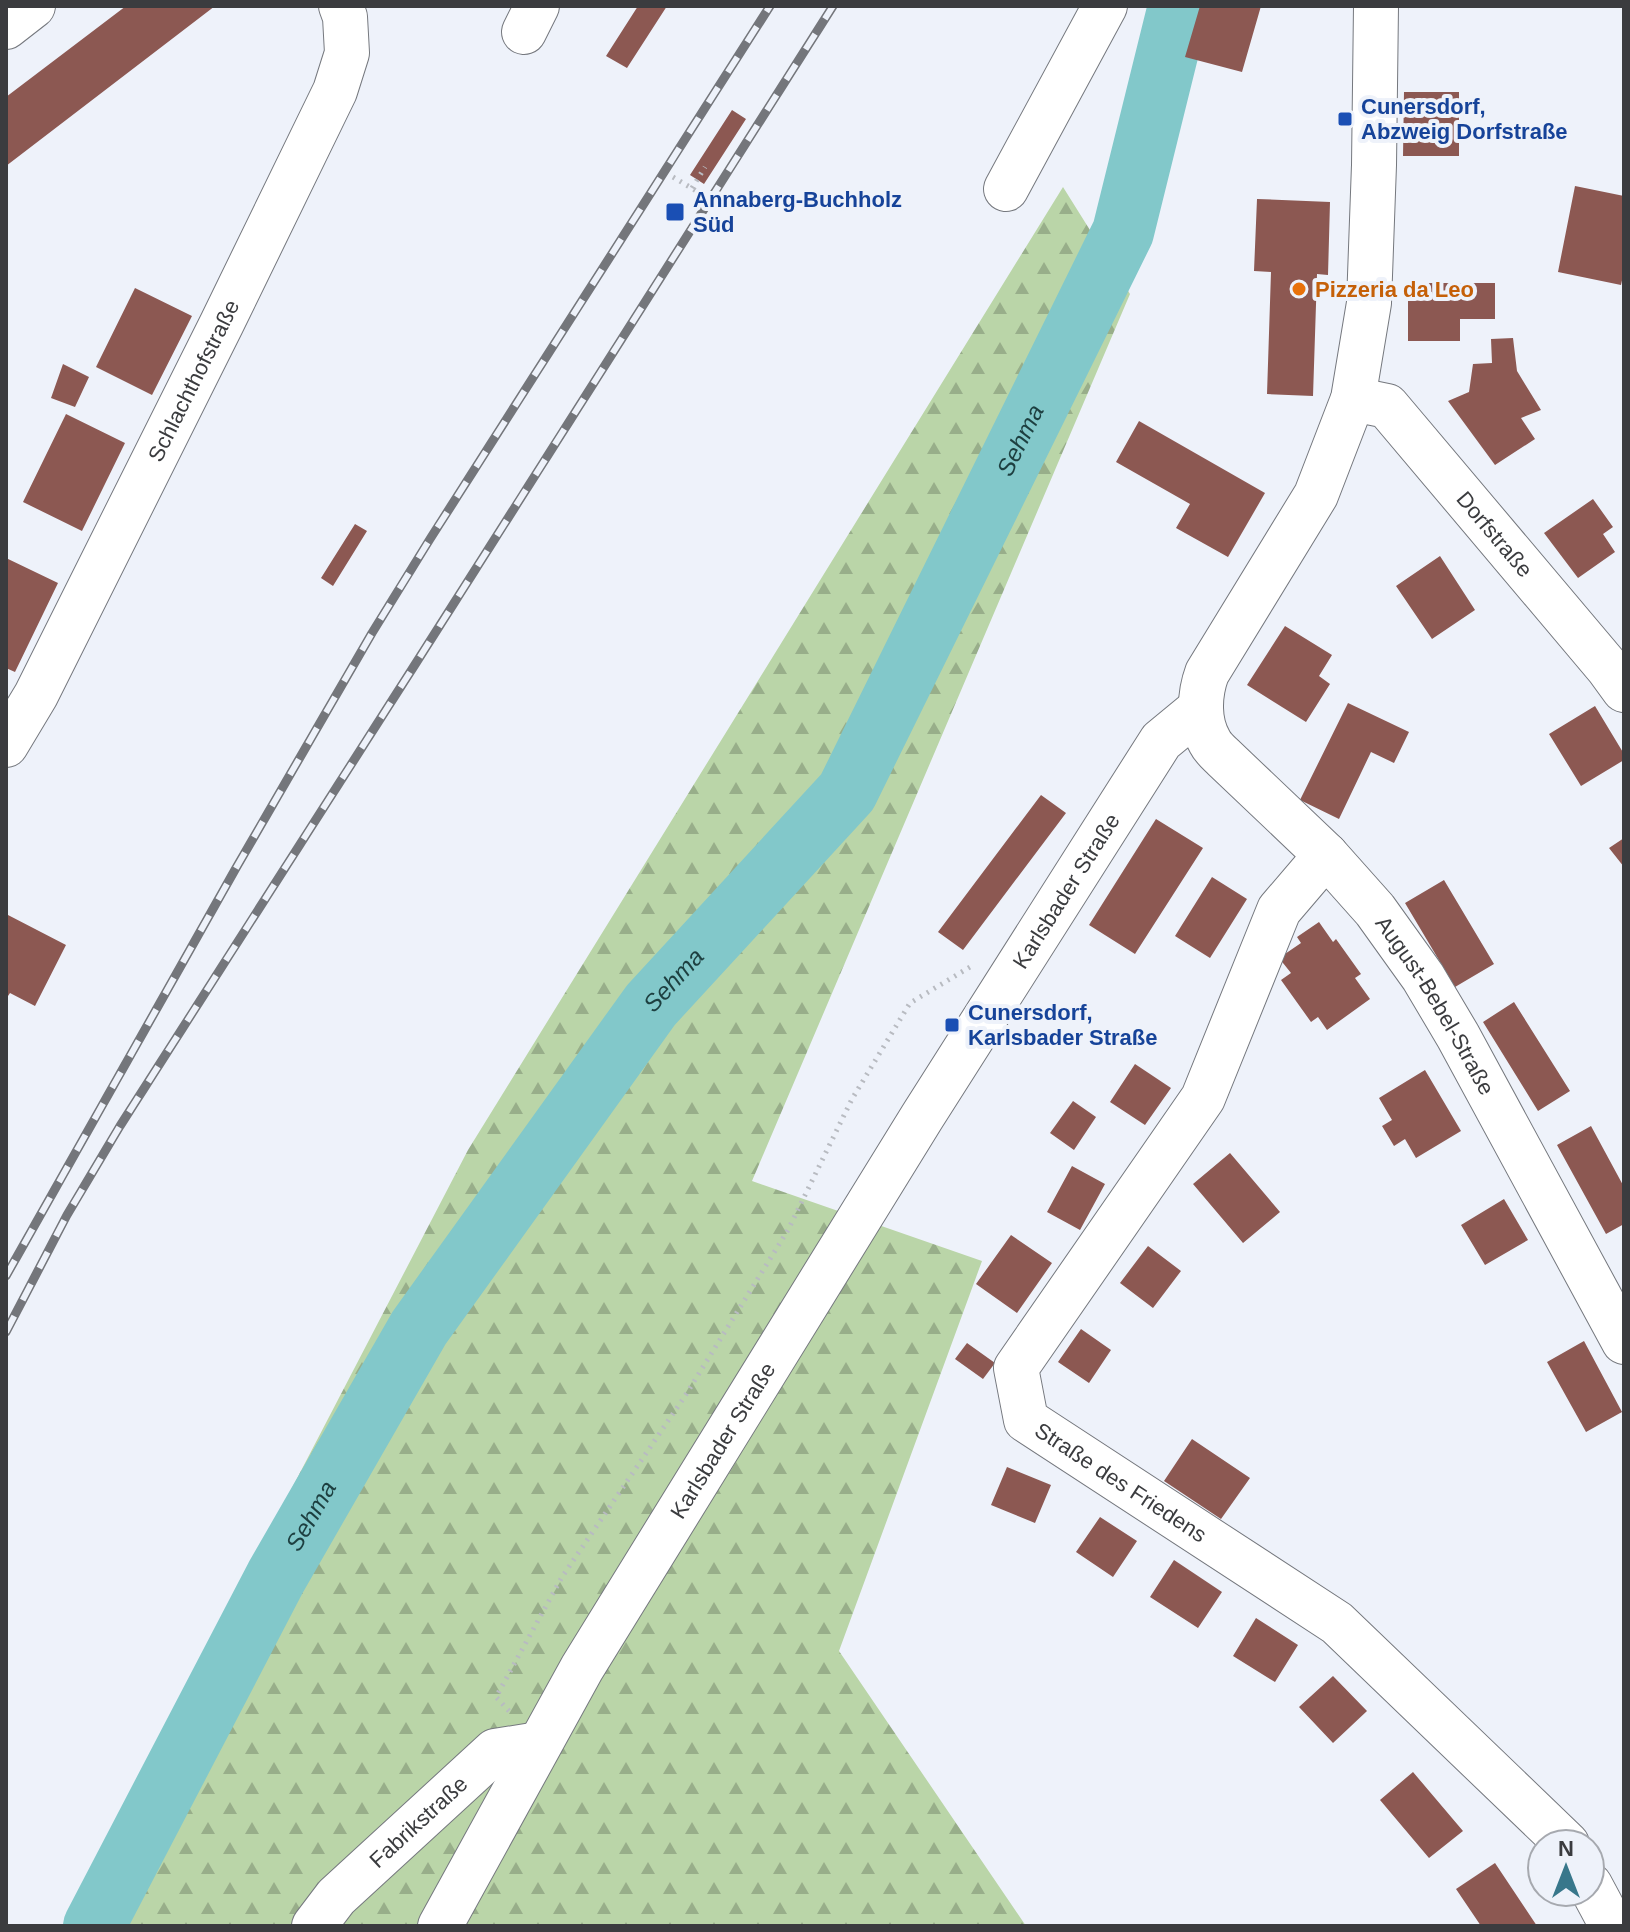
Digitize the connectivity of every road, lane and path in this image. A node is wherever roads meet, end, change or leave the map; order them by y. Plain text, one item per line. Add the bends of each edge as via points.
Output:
1 (33, 6) edge
2 (341, 6) edge
3 (1105, 6) edge
4 (1376, 6) edge
5 (6, 27) edge
6 (705, 167) dead end
7 (673, 177) dead end
8 (692, 188) junction
9 (1006, 189) dead end
10 (703, 195) dead end
11 (1353, 399) junction
12 (1619, 666) edge
13 (1201, 708) junction
14 (6, 745) edge
15 (1326, 855) junction
16 (972, 966) dead end
17 (1624, 1342) edge
18 (539, 1744) junction
19 (1550, 1828) edge
20 (1602, 1908) edge
21 (314, 1926) edge
22 (440, 1926) edge
23 (1612, 1926) edge

1 - 5 main road
2 - 14 main road, Schlachthofstraße via 347,53 335,91 51,666
3 - 9 main road
4 - 11 main road via 1369,303
6 - 8 path
7 - 8 path
8 - 10 path
11 - 12 main road, Dorfstraße via 1387,406
11 - 13 main road via 1316,495 1207,673
13 - 15 main road, August-Bebel-Straße via 1210,742
13 - 18 main road, Karlsbader Straße via 1161,741 1136,780 922,1117
15 - 17 main road, August-Bebel-Straße via 1375,910 1423,977
15 - 19 main road, Straße des Friedens via 1279,910 1203,1098 1016,1368 1026,1420 1337,1623
16 - 18 path via 910,1003 852,1099 788,1230 685,1396 554,1590 496,1697
18 - 21 main road, Fabrikstraße via 495,1751 336,1897
18 - 22 main road, Karlsbader Straße
20 - 23 main road

